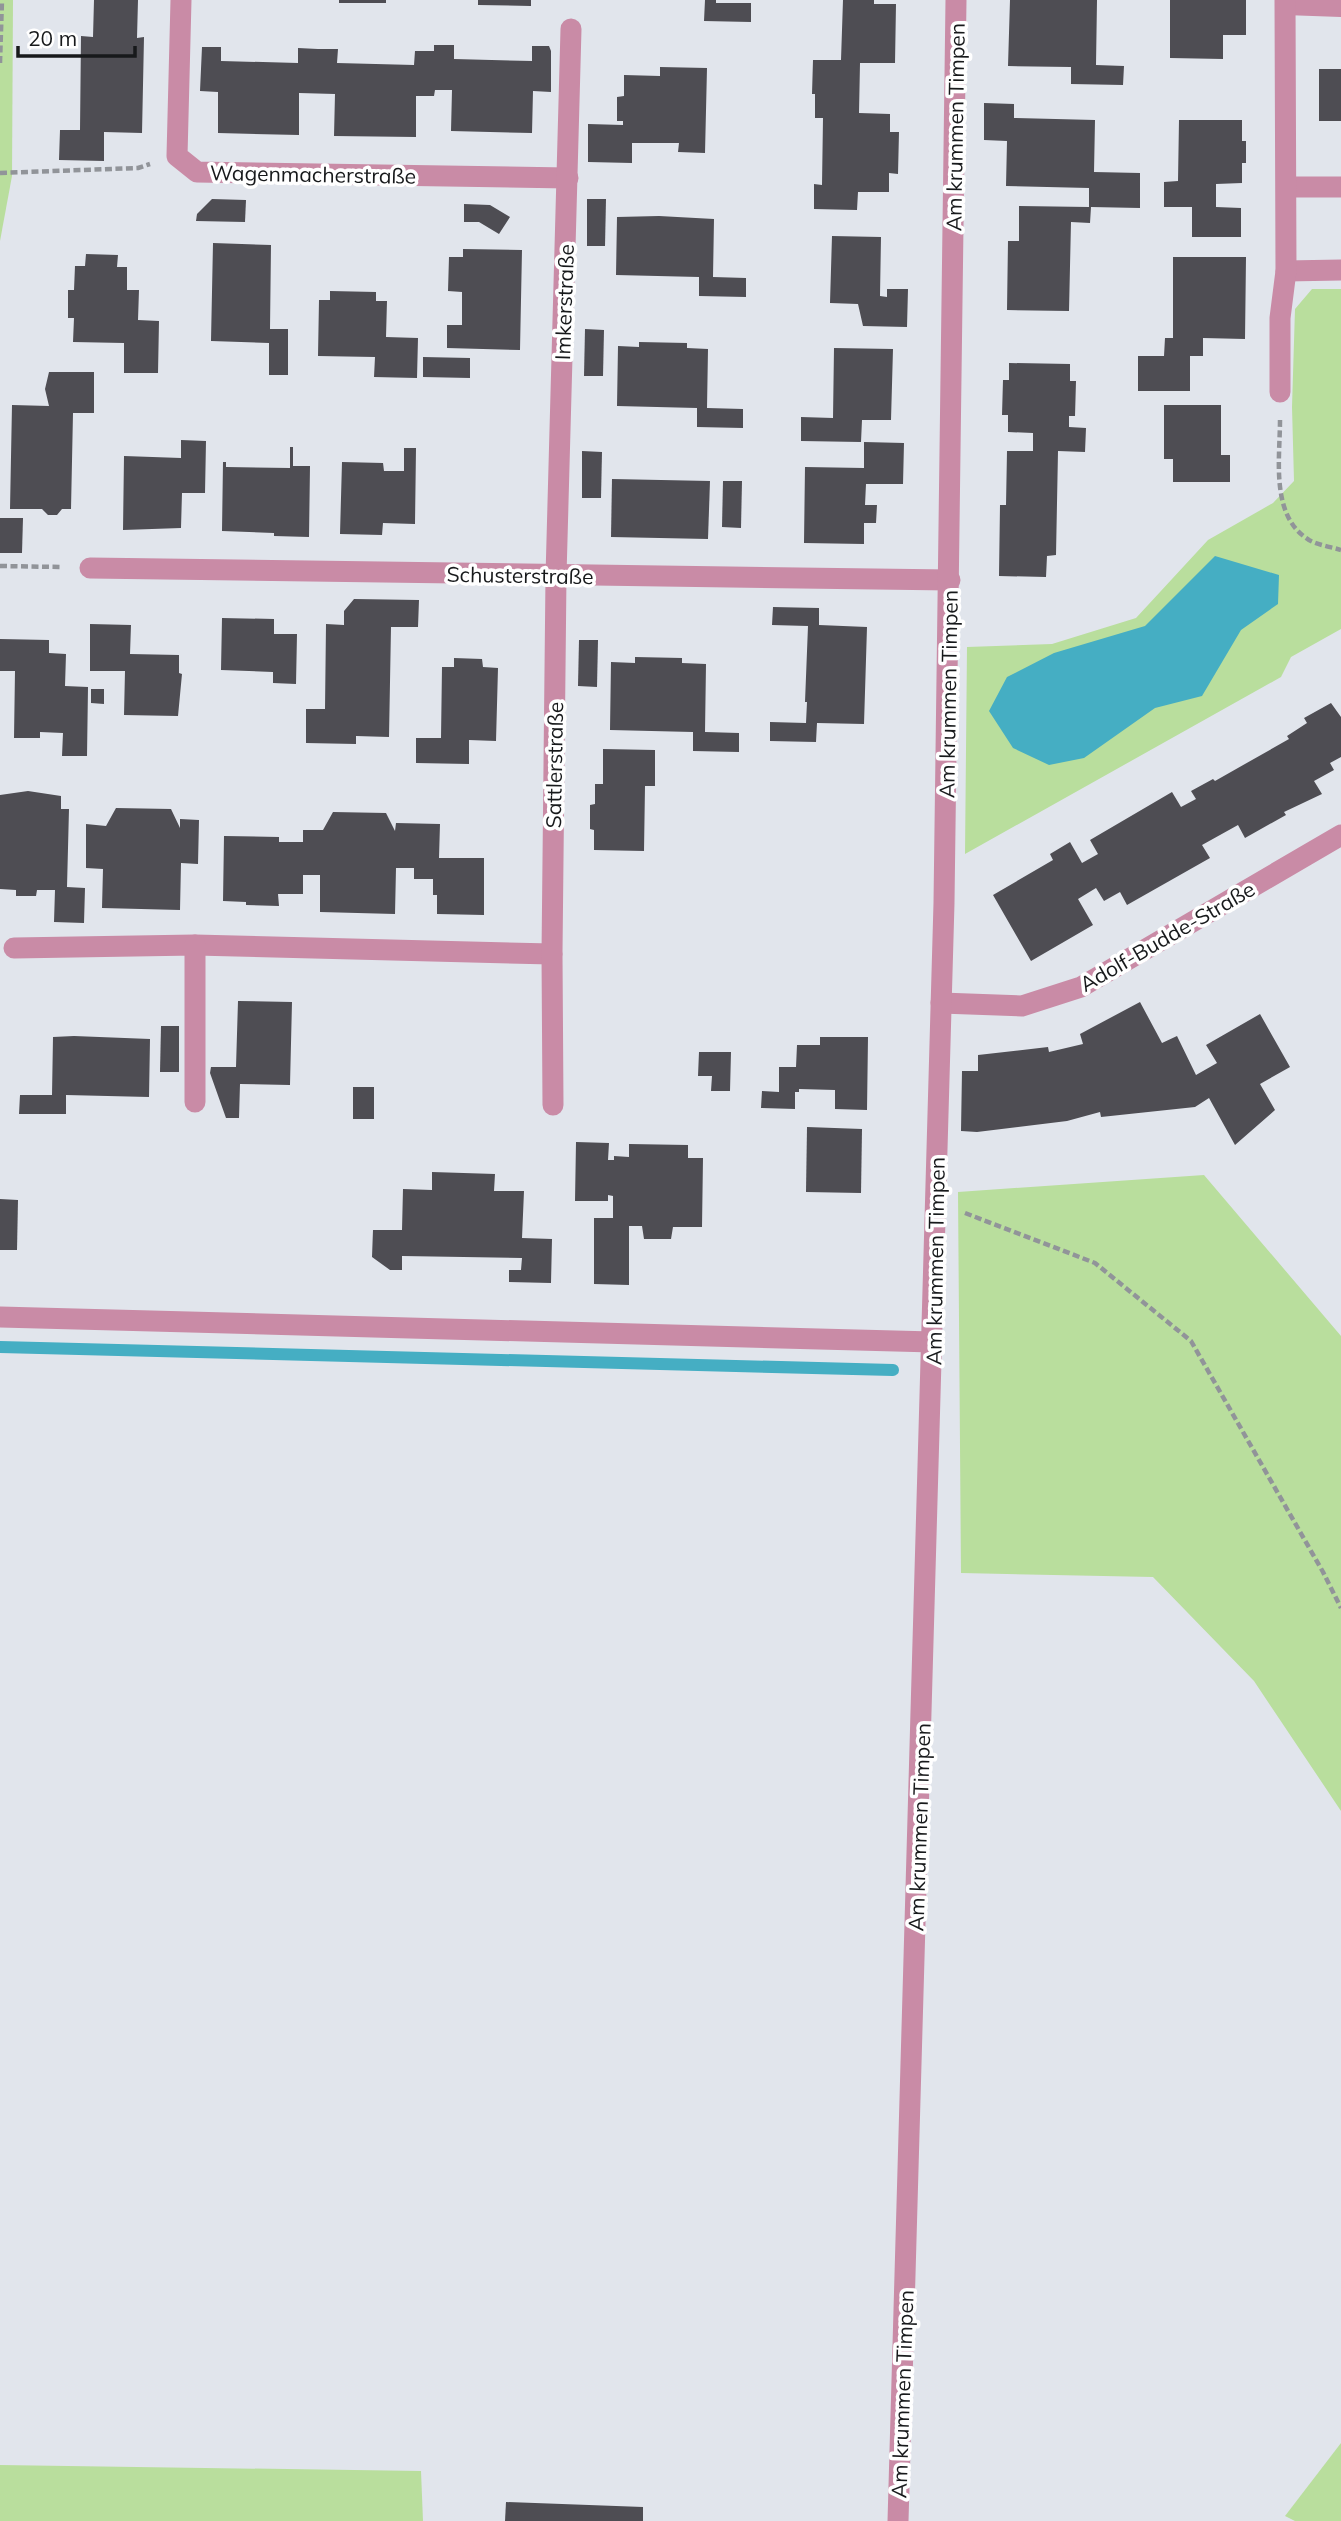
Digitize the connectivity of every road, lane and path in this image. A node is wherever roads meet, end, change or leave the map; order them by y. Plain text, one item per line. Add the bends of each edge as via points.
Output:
1 (2, 0) edge
2 (181, 0) edge
3 (956, 0) edge
4 (1284, 3) edge
5 (1341, 8) edge
6 (571, 29) dead end
7 (0, 64) edge
8 (177, 156) junction
9 (0, 173) edge
10 (568, 178) junction
11 (1287, 187) junction
12 (1341, 187) edge
13 (1341, 270) edge
14 (1286, 271) junction
15 (1280, 392) joint
16 (1341, 550) edge
17 (0, 566) edge
18 (90, 568) joint
19 (556, 576) junction
20 (950, 580) junction
21 (1341, 835) edge
22 (195, 945) junction
23 (14, 948) dead end
24 (552, 954) junction
25 (941, 1003) junction
26 (195, 1102) dead end
27 (553, 1105) dead end
28 (936, 1202) junction
29 (0, 1317) edge
30 (933, 1342) junction
31 (1341, 1608) edge
32 (898, 2521) edge

1 - 7 path
2 - 8 street
3 - 20 street, Am krummen Timpen
4 - 5 lane
4 - 11 street
6 - 10 street, Imkerstraße
8 - 9 path via 138,168
8 - 10 street, Wagenmacherstraße via 197,172
10 - 19 street, Imkerstraße
11 - 12 street
11 - 14 street
13 - 14 street
14 - 15 street via 1280,318
15 - 16 path via 1280,496 1292,523 1309,540
17 - 18 path
18 - 19 street, Schusterstraße
19 - 20 street, Schusterstraße
19 - 24 street, Sattlerstraße
20 - 25 street, Am krummen Timpen
21 - 25 street, Adolf-Budde-Straße via 1081,987 1022,1006
22 - 23 street
22 - 24 street
22 - 26 street
24 - 27 street, Sattlerstraße
25 - 28 street, Am krummen Timpen
28 - 30 street, Am krummen Timpen
28 - 31 path via 1095,1263 1191,1341
29 - 30 street
30 - 32 street, Am krummen Timpen

